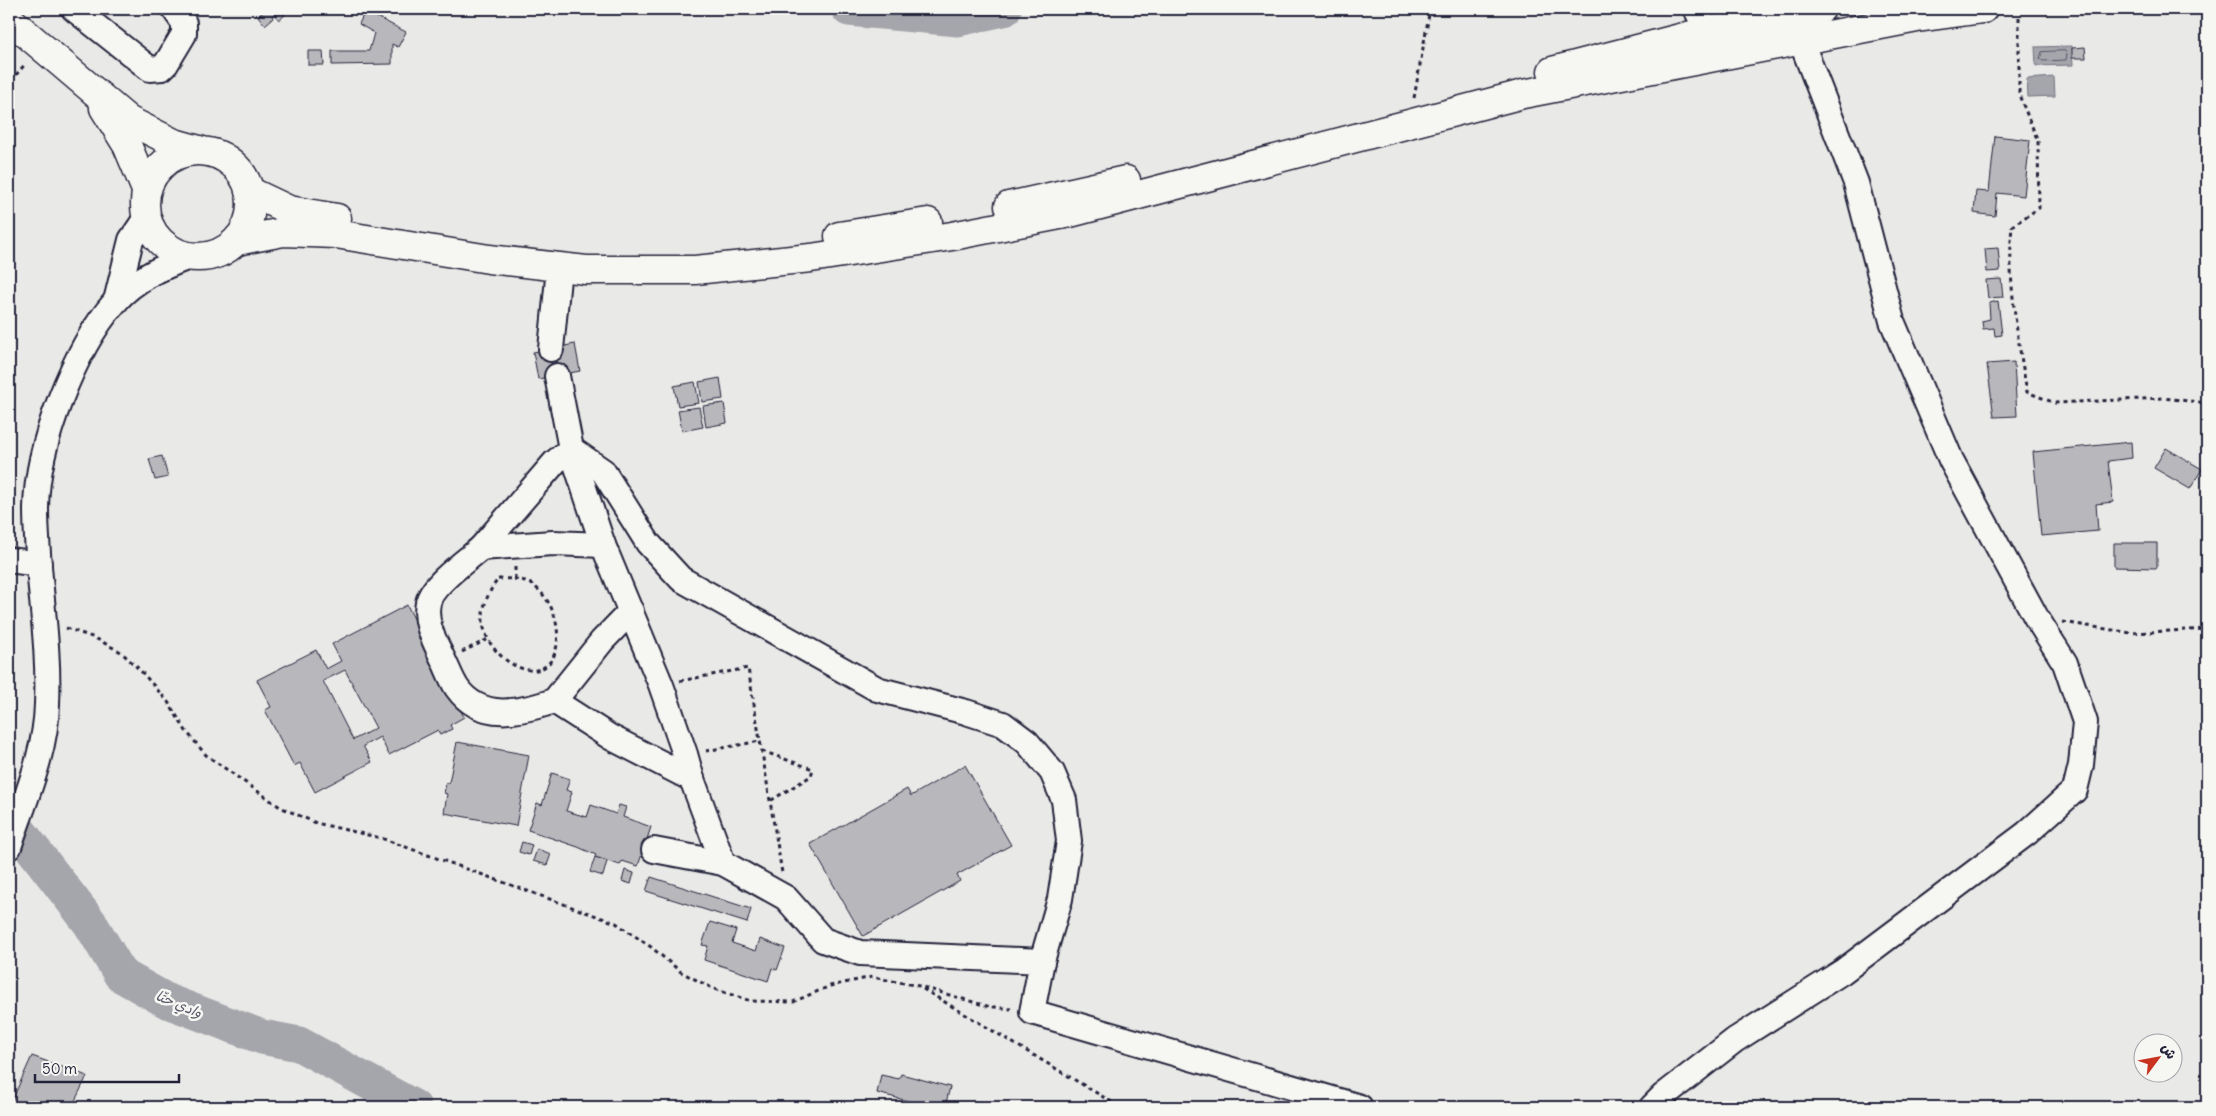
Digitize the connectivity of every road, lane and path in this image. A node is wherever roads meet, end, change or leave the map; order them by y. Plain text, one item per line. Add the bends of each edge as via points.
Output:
1 (74, 9) edge
2 (174, 9) edge
3 (318, 9) edge
4 (324, 9) edge
5 (1430, 9) edge
6 (1821, 9) edge
7 (1983, 9) edge
8 (2020, 9) edge
9 (1789, 12) edge
10 (1742, 16) edge
11 (9, 19) edge
12 (1702, 20) edge
13 (1800, 41) junction
14 (92, 91) junction
15 (1412, 106) junction
16 (199, 150) junction
17 (146, 190) junction
18 (249, 191) junction
19 (146, 218) junction
20 (237, 240) junction
21 (189, 257) junction
22 (559, 268) junction
23 (116, 302) junction
24 (551, 349) dead end
25 (557, 376) dead end
26 (2207, 403) edge
27 (571, 449) junction
28 (603, 545) junction
29 (481, 548) junction
30 (9, 560) edge
31 (39, 564) junction
32 (631, 612) junction
33 (2036, 617) junction
34 (45, 620) junction
35 (2207, 629) edge
36 (488, 639) joint
37 (661, 685) junction
38 (554, 701) junction
39 (760, 741) junction
40 (762, 751) junction
41 (685, 754) junction
42 (692, 779) junction
43 (770, 801) junction
44 (9, 846) edge
45 (654, 850) dead end
46 (723, 863) junction
47 (786, 898) junction
48 (1042, 961) junction
49 (919, 986) junction
50 (1032, 1012) junction
51 (1120, 1107) edge
52 (1360, 1107) edge
53 (1652, 1107) edge

1 - 2 street via 150,69 156,70 166,64 184,34 184,23
3 - 4 path
5 - 15 path
6 - 9 main road
7 - 13 main road via 1917,18
8 - 26 path via 2019,94 2038,141 2039,208 2012,226 2010,247 2016,320 2027,392 2055,403 2163,398
9 - 10 main road
9 - 13 street
10 - 12 main road
11 - 14 main road
12 - 15 main road
13 - 22 main road via 1523,94 1088,208 952,236 811,258 695,270 640,272
13 - 33 street via 1856,183 1892,321 1951,460
14 - 16 main road via 150,133
14 - 17 main road via 128,146
15 - 18 main road via 1076,192 947,219 814,241 696,252 591,254 490,244 296,211
16 - 17 main road via 182,153 166,161 153,174
16 - 18 main road via 231,162 243,175
17 - 19 main road
18 - 20 main road via 251,208 247,226
19 - 21 main road via 154,236 170,250
19 - 23 street via 132,240
20 - 21 main road via 224,252 207,257
20 - 22 main road via 283,232 336,234
21 - 23 street via 161,267
22 - 24 street
23 - 31 street via 89,339 66,385 44,455 36,506
25 - 27 street
27 - 28 street
27 - 29 street via 555,462
27 - 48 street via 603,471 648,543 681,579 877,689 1003,724 1027,742 1052,772 1064,800 1069,841 1060,899
28 - 29 street via 553,543
28 - 32 street
29 - 38 street via 442,581 428,602 429,631 457,688 474,706 498,712 527,710
30 - 31 street
31 - 34 street
32 - 37 street
32 - 38 street via 602,641
33 - 35 path via 2131,633
33 - 53 street via 2065,663 2085,722 2081,765 2074,790 2020,839 1842,972 1735,1040
34 - 44 street via 48,705 42,746
34 - 49 path via 95,638 121,652 168,702 206,755 280,807 316,823 382,838 616,923 681,972 714,989 751,1001 793,1002 830,986 872,977
36 - 36 path via 511,665 533,670 549,663 559,632 550,604 540,590 525,582 498,579 484,602 482,619
37 - 39 path via 748,668
37 - 41 street
38 - 42 street via 610,738
39 - 40 path
39 - 41 path
40 - 43 path
40 - 43 path via 813,769 811,776
41 - 42 street
42 - 46 street
43 - 47 path
45 - 46 street
46 - 47 street
47 - 48 street via 823,940 860,953
48 - 50 street
49 - 50 path via 987,1006
49 - 51 path
50 - 52 street

